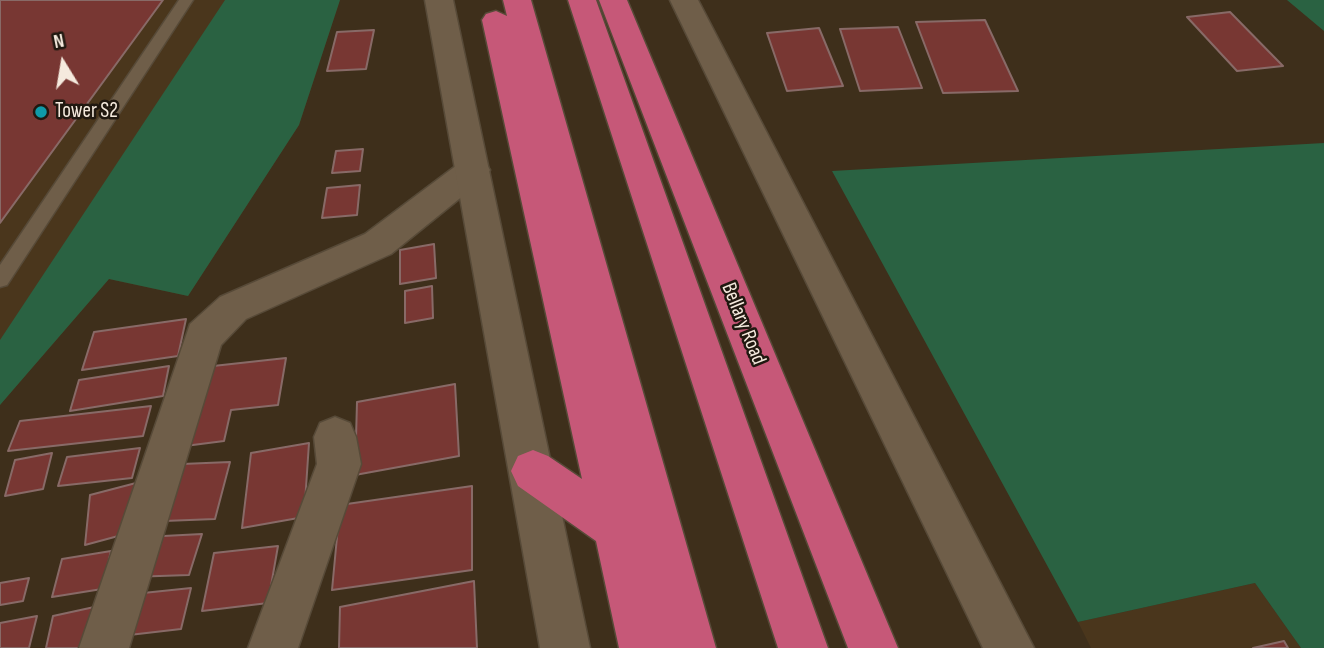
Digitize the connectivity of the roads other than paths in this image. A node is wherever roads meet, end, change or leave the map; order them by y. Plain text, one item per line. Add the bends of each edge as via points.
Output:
1 (186, 0) edge
2 (439, 0) edge
3 (491, 0) edge
4 (517, 0) edge
5 (582, 0) edge
6 (613, 0) edge
7 (684, 0) edge
8 (473, 170) junction
9 (0, 280) edge
10 (335, 437) dead end
11 (533, 471) junction
12 (613, 526) junction
13 (104, 648) edge
14 (274, 648) edge
15 (565, 648) edge
16 (644, 648) edge
17 (691, 648) edge
18 (803, 648) edge
19 (873, 648) edge
20 (1009, 648) edge

1 - 9 lane
2 - 8 street
3 - 12 highway
4 - 17 highway
5 - 18 highway
6 - 19 highway, Bellary Road
7 - 20 street
8 - 11 street
8 - 13 street via 378,244 233,308 204,336
10 - 14 street via 339,464
11 - 12 highway
11 - 15 street
12 - 16 highway

